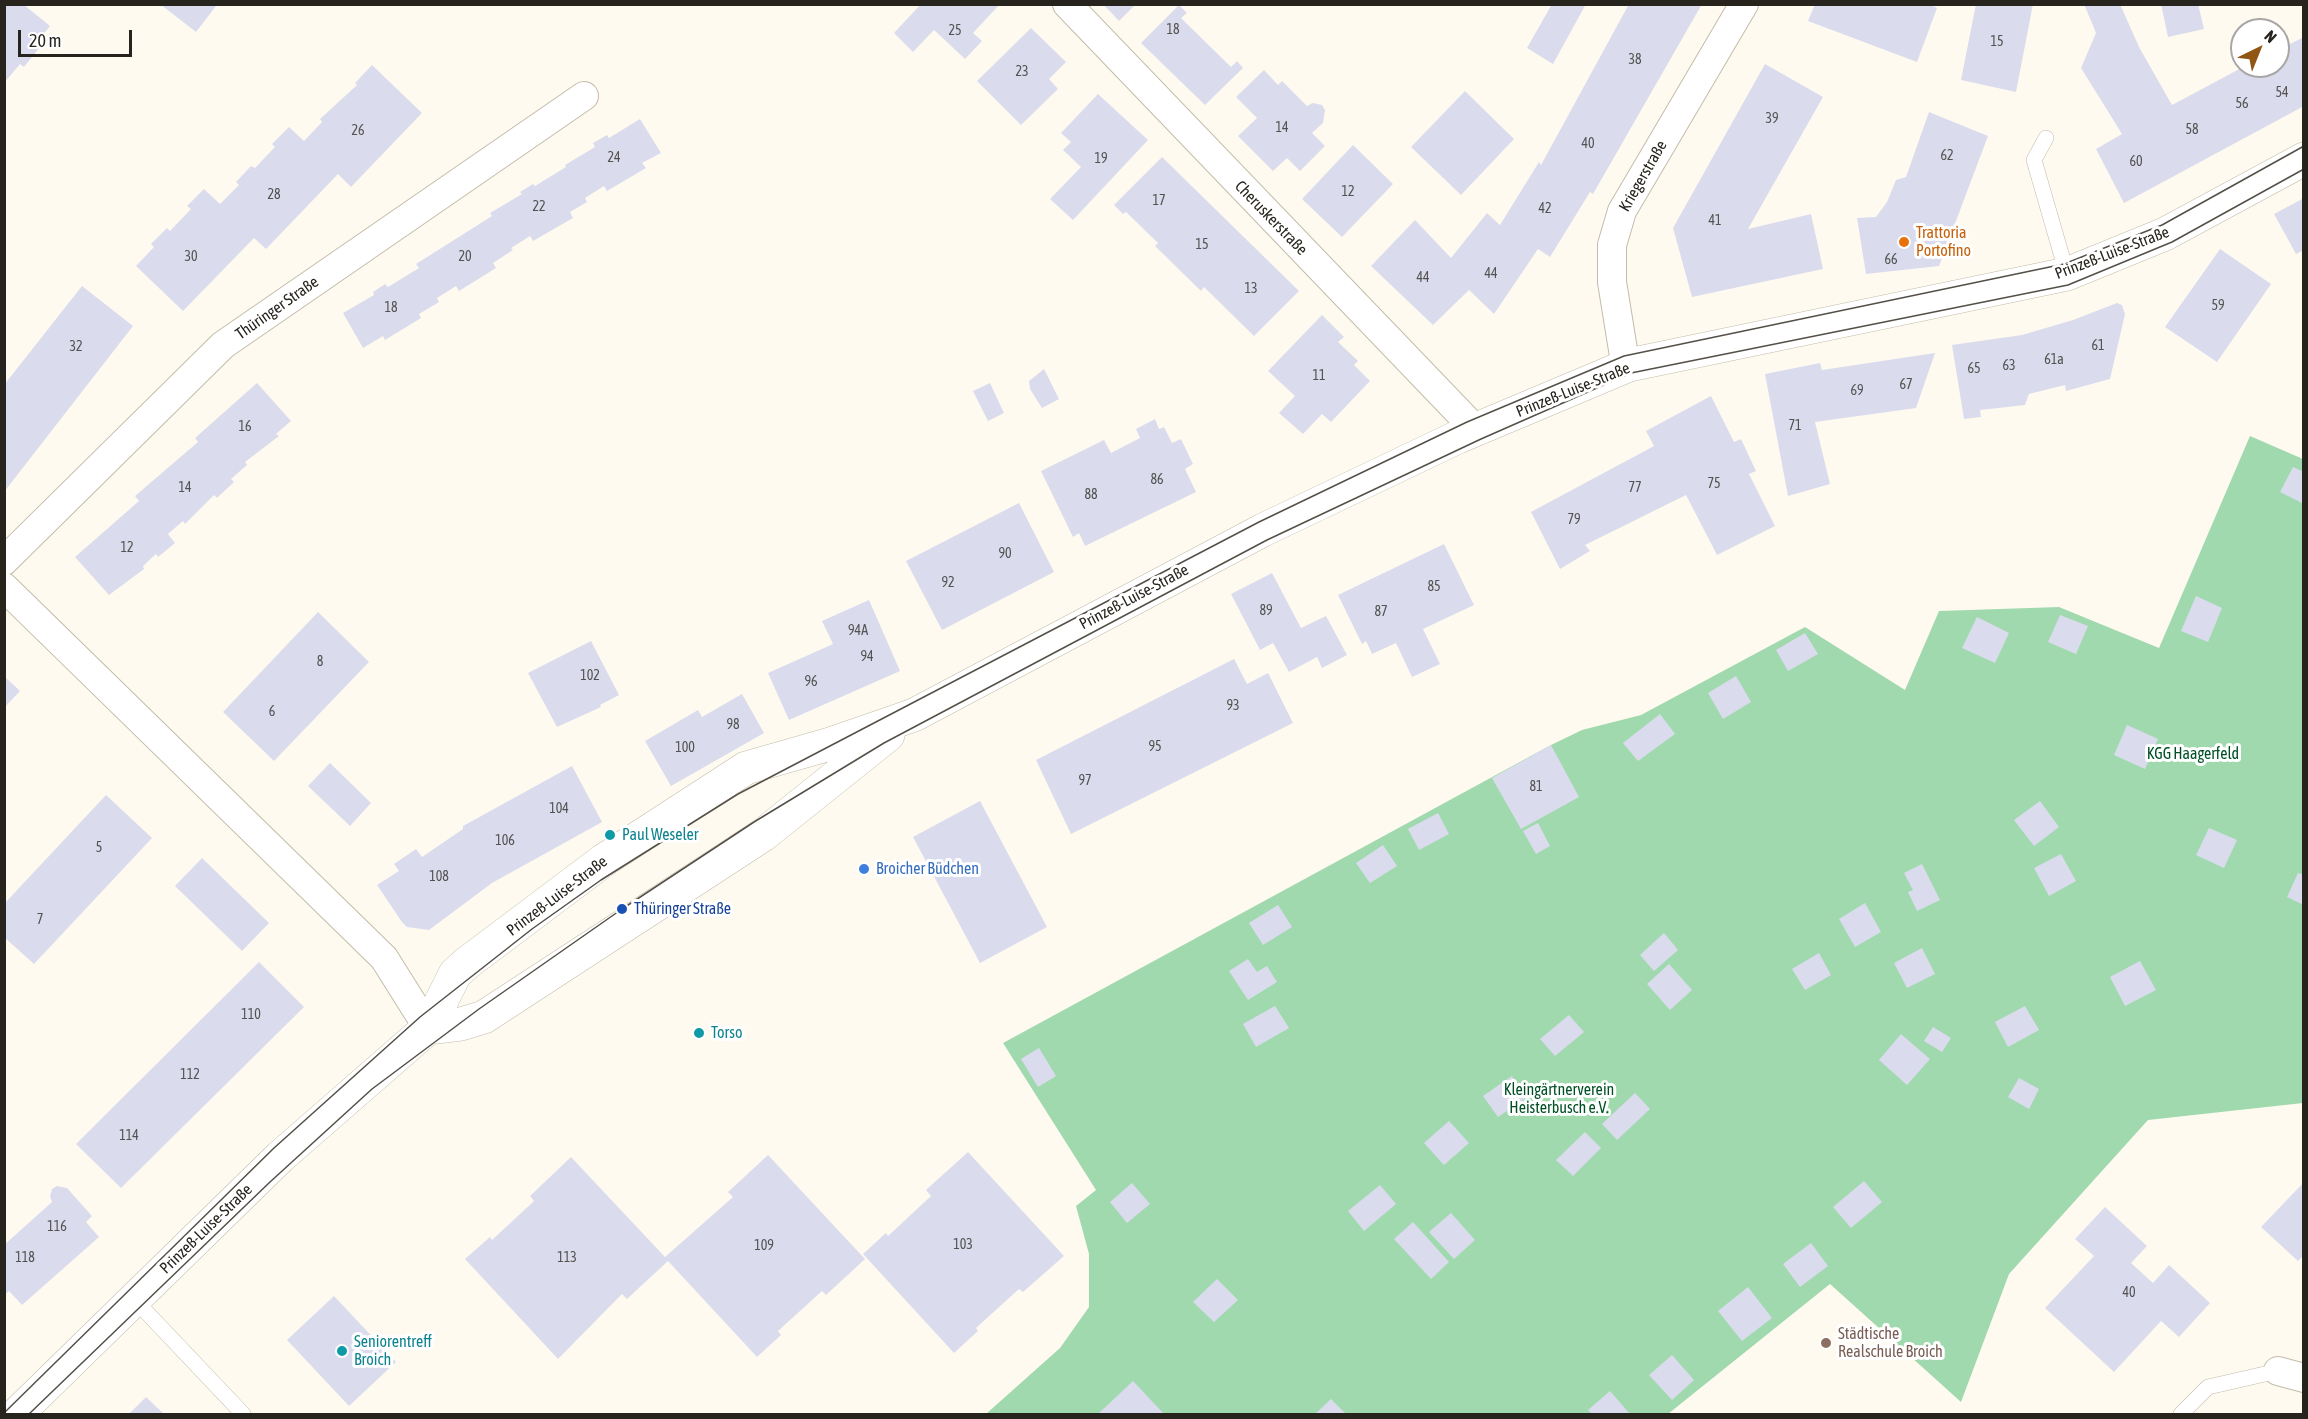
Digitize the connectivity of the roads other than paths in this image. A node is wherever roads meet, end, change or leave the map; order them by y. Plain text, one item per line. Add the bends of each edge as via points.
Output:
1 (1067, 4) edge
2 (1744, 4) edge
3 (584, 96) dead end
4 (2046, 138) dead end
5 (2304, 159) edge
6 (2067, 274) junction
7 (1629, 365) junction
8 (1476, 430) junction
9 (4, 561) edge
10 (4, 586) edge
11 (914, 715) junction
12 (428, 1028) junction
13 (134, 1299) junction
14 (2291, 1374) edge
15 (17, 1414) edge
16 (243, 1414) edge
17 (2181, 1414) edge

1 - 8 street, Cheruskerstraße
2 - 7 street, Kriegerstraße via 1622,211 1612,245 1612,282 1624,356
3 - 9 street, Thüringer Straße via 223,345
4 - 6 lane via 2034,160
5 - 6 main road, Prinzeß-Luise-Straße via 2165,234
6 - 7 main road, Prinzeß-Luise-Straße
7 - 8 main road, Prinzeß-Luise-Straße
8 - 11 main road, Prinzeß-Luise-Straße via 1263,530
10 - 12 street via 384,958
11 - 12 main road, Prinzeß-Luise-Straße via 763,835 484,1017
11 - 12 main road, Prinzeß-Luise-Straße via 746,768 728,779 604,860 467,963 455,974
12 - 13 main road, Prinzeß-Luise-Straße via 280,1157
13 - 15 main road, Prinzeß-Luise-Straße
13 - 16 lane
14 - 17 lane via 2208,1387

